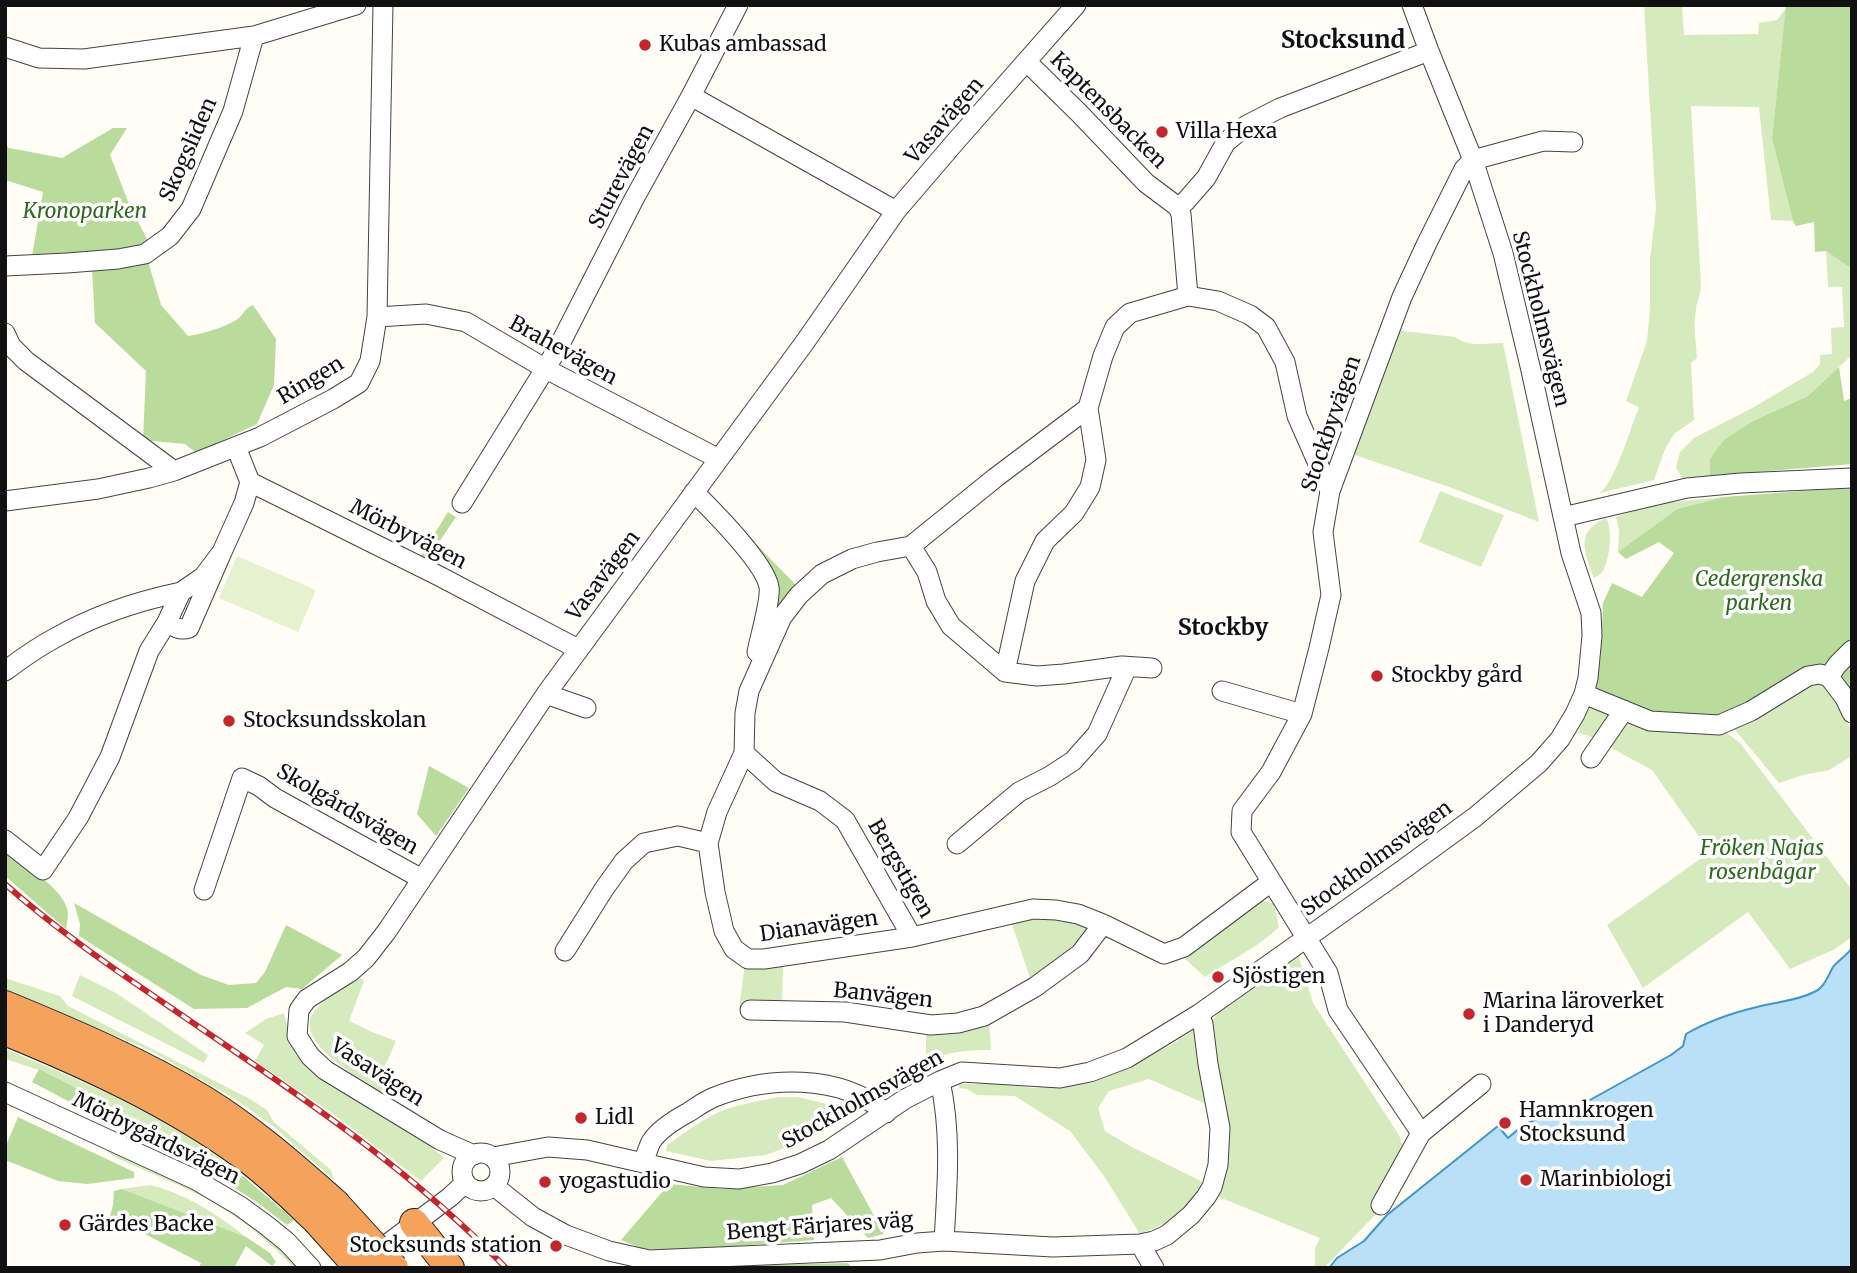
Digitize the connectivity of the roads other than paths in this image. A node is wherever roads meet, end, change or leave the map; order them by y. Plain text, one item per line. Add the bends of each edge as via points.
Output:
1 (356, 5) edge
2 (383, 5) edge
3 (738, 5) edge
4 (1076, 5) edge
5 (1412, 5) edge
6 (254, 36) junction
7 (5, 47) edge
8 (1429, 51) junction
9 (1027, 62) junction
10 (691, 96) junction
11 (1573, 142) dead end
12 (1474, 160) junction
13 (1178, 207) junction
14 (897, 211) junction
15 (5, 266) edge
16 (1188, 296) junction
17 (377, 317) junction
18 (5, 333) edge
19 (545, 369) junction
20 (1088, 408) junction
21 (236, 447) junction
22 (719, 458) junction
23 (174, 471) junction
24 (1852, 478) edge
25 (250, 482) junction
26 (1330, 491) junction
27 (694, 492) junction
28 (5, 501) edge
29 (462, 503) dead end
30 (1563, 517) junction
31 (911, 546) junction
32 (222, 552) junction
33 (181, 592) junction
34 (167, 622) junction
35 (578, 649) junction
36 (1852, 650) edge
37 (1127, 667) junction
38 (1152, 668) dead end
39 (5, 671) edge
40 (1005, 673) junction
41 (1829, 677) junction
42 (749, 691) junction
43 (1222, 691) dead end
44 (545, 694) junction
45 (1584, 694) junction
46 (586, 708) dead end
47 (1624, 710) junction
48 (1852, 713) edge
49 (1302, 714) junction
50 (744, 753) junction
51 (1591, 758) dead end
52 (5, 841) edge
53 (708, 843) junction
54 (957, 844) dead end
55 (422, 879) junction
56 (1271, 882) junction
57 (204, 890) dead end
58 (1103, 924) junction
59 (912, 937) junction
60 (1306, 937) junction
61 (565, 951) dead end
62 (5, 1005) edge
63 (750, 1010) dead end
64 (1199, 1014) junction
65 (5, 1031) edge
66 (940, 1081) junction
67 (1481, 1084) dead end
68 (5, 1092) edge
69 (886, 1113) junction
70 (1421, 1133) junction
71 (440, 1140) junction
72 (483, 1156) junction
73 (643, 1162) junction
74 (464, 1177) junction
75 (494, 1186) junction
76 (1381, 1205) dead end
77 (326, 1212) junction
78 (414, 1223) junction
79 (944, 1241) junction
80 (1140, 1244) junction
81 (881, 1259) edge
82 (311, 1268) edge
83 (357, 1268) edge
84 (394, 1268) edge
85 (450, 1268) edge
86 (1154, 1268) edge

1 - 6 street
2 - 17 street, Ringen
3 - 10 street, Sturevägen
4 - 9 street, Vasavägen
5 - 8 street, Stockholmsvägen
6 - 7 street via 84,59 39,58
6 - 15 street, Skogsliden via 233,111 191,209 170,236 145,254 118,259
8 - 12 street, Stockholmsvägen
8 - 13 street via 1247,125 1226,142 1206,178
9 - 13 street, Kaptensbacken via 1146,183
9 - 14 street, Vasavägen
10 - 14 street
10 - 19 street, Sturevägen
11 - 12 street via 1544,141
12 - 26 street, Stockbyvägen via 1464,169 1402,297
12 - 30 street, Stockholmsvägen via 1503,253
13 - 16 street
14 - 22 street, Vasavägen
16 - 20 street via 1130,313 1115,327
16 - 26 street via 1218,301 1250,314 1266,327 1285,362 1297,416
17 - 19 street, Brahevägen via 426,314 466,322
17 - 21 street, Ringen via 370,361 359,383
18 - 23 street via 26,361
19 - 22 street, Brahevägen
19 - 29 street, Sturevägen
20 - 31 street
20 - 40 street via 1096,460 1090,487 1074,513 1045,541 1025,582
21 - 23 street, Ringen
21 - 25 street
22 - 27 street, Vasavägen
23 - 28 street, Ringen via 98,489
24 - 30 street via 1687,488
25 - 32 street
25 - 35 street, Mörbyvägen
26 - 49 street, Stockbyvägen via 1323,531 1331,595
27 - 35 street, Vasavägen
27 - 42 street via 765,574 769,589
30 - 45 street, Stockholmsvägen via 1591,613
31 - 40 street via 951,626
31 - 42 street via 852,559 822,574 782,617
32 - 33 street via 203,577
32 - 34 street via 189,628 175,628
33 - 34 street
33 - 39 street via 93,619
34 - 52 street via 149,651 110,757 78,818 43,870
35 - 44 street, Vasavägen
36 - 41 street
37 - 38 street
37 - 40 street via 1037,676
37 - 54 street via 1097,734 1073,761 1018,792
41 - 47 street via 1808,676 1720,725 1650,721
41 - 48 street
42 - 50 street
43 - 49 street
44 - 46 street
44 - 55 street, Vasavägen
45 - 47 street
45 - 60 street, Stockholmsvägen via 1560,739 1526,775
47 - 51 street
49 - 56 street, Stockbyvägen via 1271,772 1242,811 1241,832
50 - 53 street, Dianavägen
50 - 59 street, Bergstigen via 776,782 820,801 845,820
53 - 59 street, Dianavägen via 727,951 764,959
53 - 61 street via 678,836 644,842 624,861
55 - 57 street, Skolgårdsvägen via 242,778
55 - 71 street, Vasavägen via 366,958 307,999 299,1010 297,1036 325,1070
56 - 58 street, Bergstigen via 1184,947 1164,954
56 - 60 street, Stockbyvägen
58 - 59 street, Bergstigen via 1078,914 1032,909
58 - 63 street, Banvägen via 1080,954 1035,987 984,1016 958,1023 931,1025 845,1012
60 - 64 street, Stockholmsvägen
60 - 70 street, Stockbyvägen via 1328,973 1338,1010
62 - 77 highway via 131,1060 204,1101 258,1137
64 - 66 street, Stockholmsvägen via 1127,1058 1090,1072 1060,1078 962,1072
64 - 80 street via 1220,1128 1218,1165 1212,1187 1191,1215 1167,1235
65 - 77 highway via 192,1121 284,1188
66 - 69 street, Stockholmsvägen
66 - 79 street via 946,1107 948,1177
67 - 70 street
68 - 82 street, Mörbygårdsvägen via 196,1180 266,1225
69 - 73 street, Stockholmsvägen via 829,1150 772,1173 739,1179 704,1177
69 - 73 street via 872,1101 831,1086 780,1082 743,1088 710,1099 676,1119 651,1142
70 - 76 street
71 - 72 street, Vasavägen
71 - 74 street, Vasavägen
72 - 73 street, Stockholmsvägen via 548,1147
72 - 74 street via 467,1160
72 - 75 street via 499,1166
74 - 75 street via 470,1188 482,1192
74 - 78 street via 450,1197
75 - 81 street, Bengt Färjares väg via 533,1217 566,1235 649,1261
77 - 83 highway, bridge
77 - 84 highway, bridge
78 - 83 street
78 - 85 highway
79 - 80 street, Bengt Färjares väg via 1053,1247
79 - 81 street, Bengt Färjares väg via 916,1243
80 - 86 street

